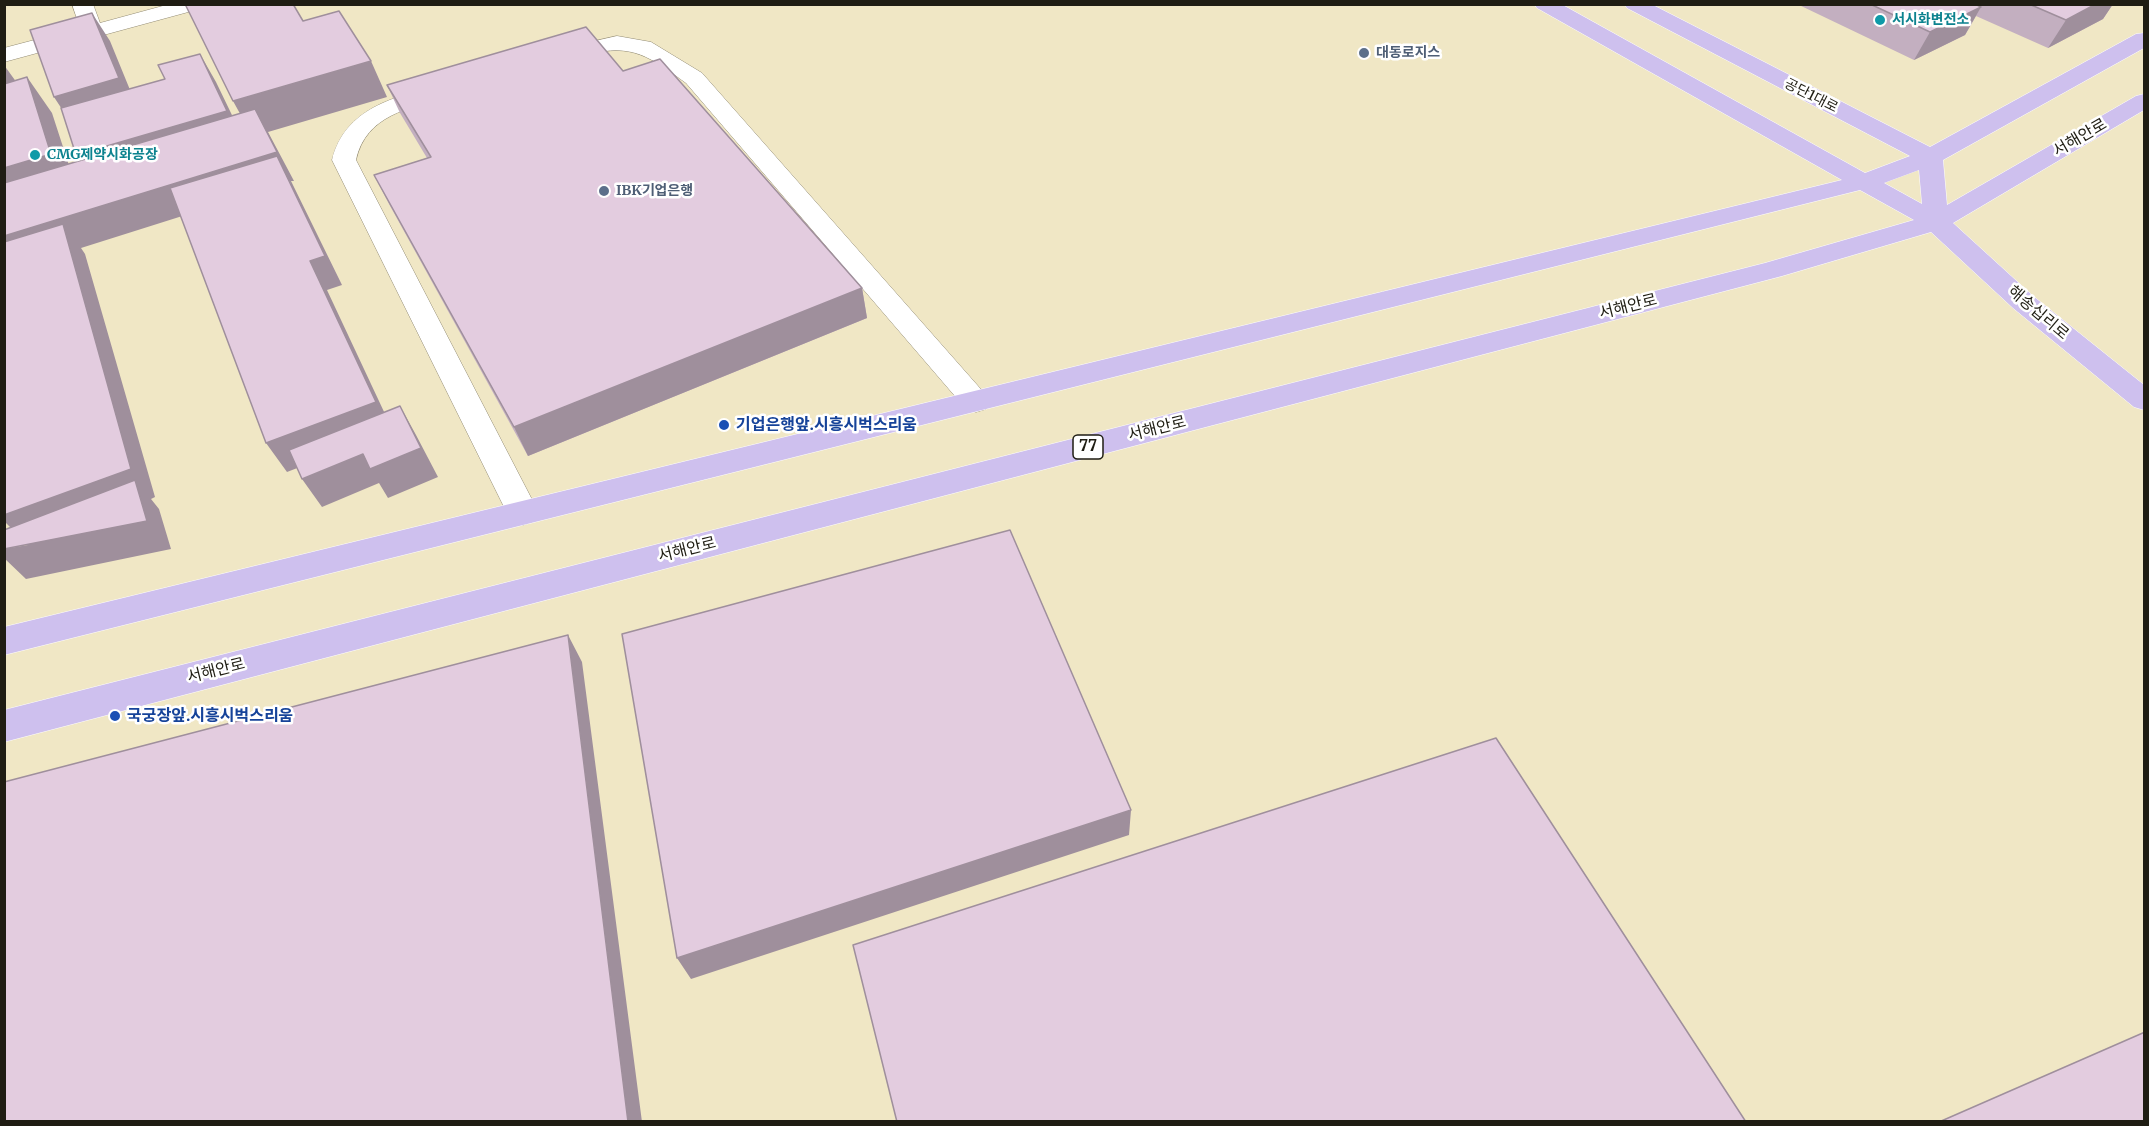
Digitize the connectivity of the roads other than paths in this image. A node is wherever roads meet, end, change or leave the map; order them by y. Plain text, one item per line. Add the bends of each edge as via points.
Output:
1 (82, 4) edge
2 (196, 4) edge
3 (1544, 4) edge
4 (1634, 4) edge
5 (92, 32) junction
6 (2145, 39) edge
7 (4, 55) edge
8 (532, 64) edge
9 (466, 84) edge
10 (2145, 101) edge
11 (1930, 157) junction
12 (1863, 182) junction
13 (1936, 222) junction
14 (2145, 400) edge
15 (976, 402) junction
16 (523, 513) junction
17 (4, 641) edge
18 (4, 726) edge

1 - 5 street
2 - 5 street
3 - 12 main road, 해송십리로
4 - 11 main road, 공단1대로
5 - 7 street
6 - 11 main road
8 - 15 street via 620,41 645,46 694,78
9 - 16 street via 390,106 376,114 349,138 344,160
10 - 13 main road, 서해안로 / 77
11 - 12 main road
11 - 13 main road
12 - 13 main road, 해송십리로
12 - 15 main road
13 - 14 main road, 해송십리로 via 2024,302
13 - 18 main road, 서해안로 / 77 via 1773,270
15 - 16 main road
16 - 17 main road

